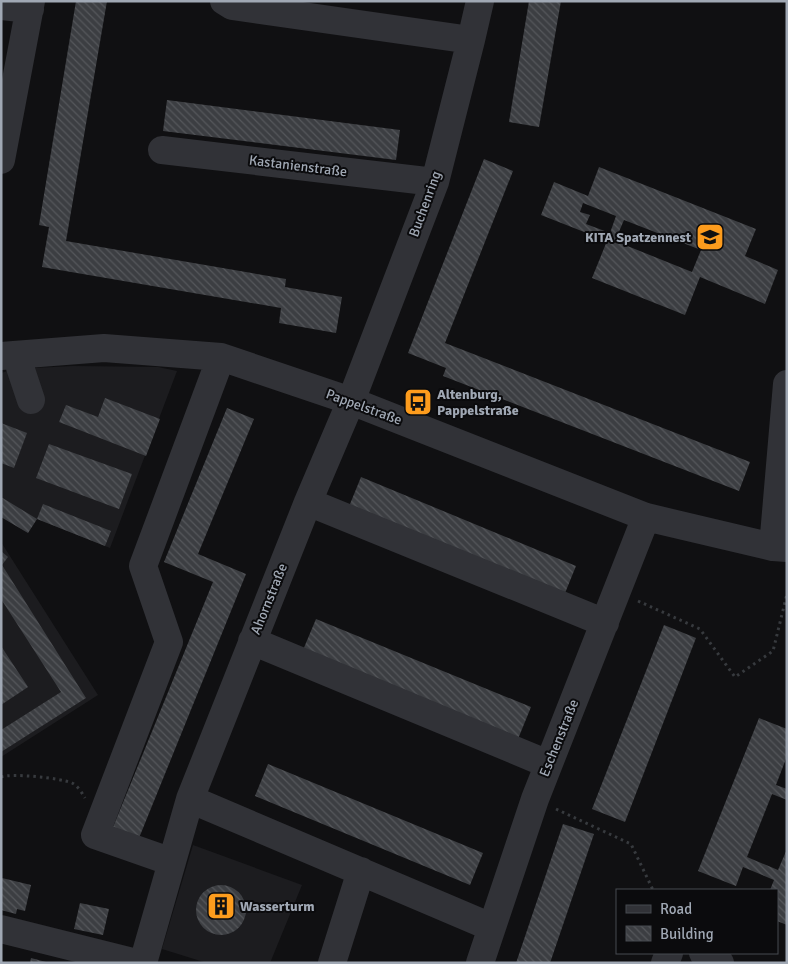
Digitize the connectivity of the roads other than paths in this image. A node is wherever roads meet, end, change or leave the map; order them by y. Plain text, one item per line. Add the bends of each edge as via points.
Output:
1 (224, 1) edge
2 (480, 1) edge
3 (31, 5) edge
4 (1, 6) edge
5 (471, 40) junction
6 (162, 150) dead end
7 (1, 160) edge
8 (434, 182) junction
9 (9, 356) edge
10 (221, 358) junction
11 (787, 384) edge
12 (31, 400) dead end
13 (351, 401) junction
14 (308, 502) junction
15 (646, 517) junction
16 (780, 547) edge
17 (605, 623) junction
18 (252, 642) junction
19 (548, 764) junction
20 (190, 798) junction
21 (172, 862) junction
22 (361, 871) junction
23 (490, 927) junction
24 (1, 929) edge
25 (705, 954) edge
26 (136, 963) edge
27 (143, 963) edge
28 (332, 963) edge
29 (480, 963) edge
30 (720, 963) edge

1 - 5 street via 232,6
2 - 5 street, Buchenring
3 - 4 street
3 - 7 street
5 - 8 street, Buchenring
6 - 8 street, Kastanienstraße
8 - 13 street, Buchenring
9 - 10 street, Pappelstraße via 104,348
9 - 12 street
10 - 13 street, Pappelstraße
10 - 21 street via 143,566 169,642 95,835
11 - 16 street, Pappelstraße
13 - 14 street, Ahornstraße
13 - 15 street, Pappelstraße
14 - 17 street
14 - 18 street, Ahornstraße
15 - 16 street, Pappelstraße
15 - 17 street, Eschenstraße
17 - 19 street, Eschenstraße
18 - 19 street
18 - 20 street, Ahornstraße
19 - 23 street, Eschenstraße
20 - 21 street, Ahornstraße
20 - 22 street
21 - 27 street, Ahornstraße
22 - 23 street
22 - 28 street
23 - 29 street, Eschenstraße
24 - 26 street
25 - 30 street

